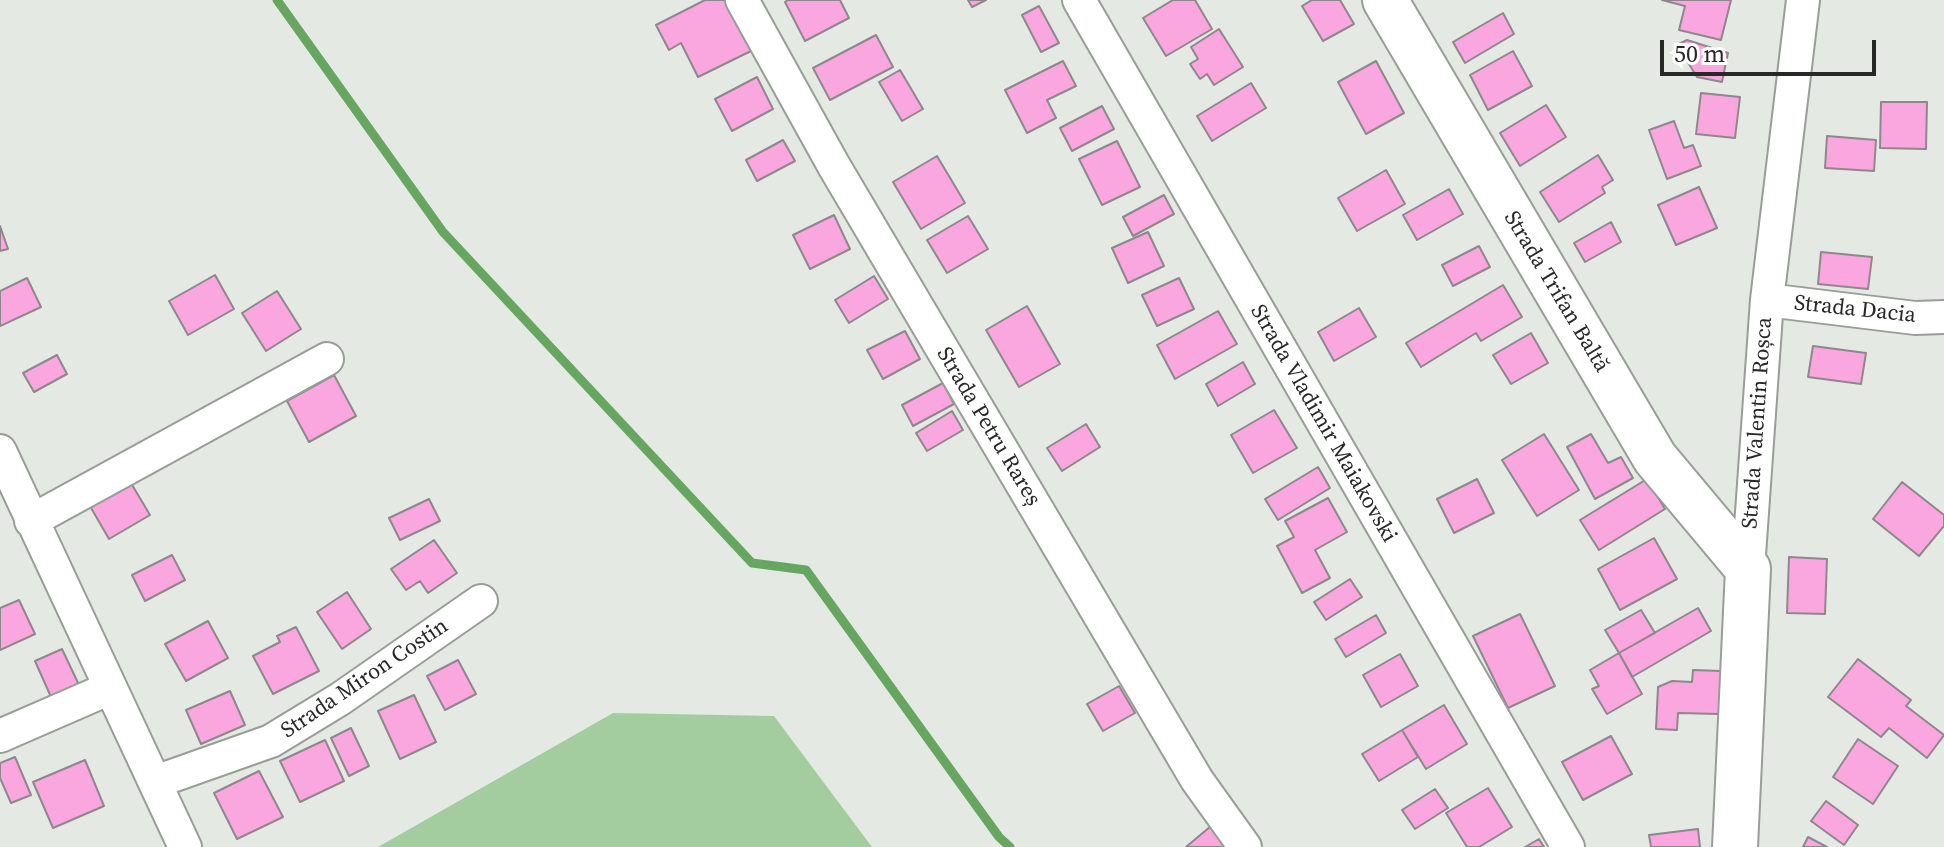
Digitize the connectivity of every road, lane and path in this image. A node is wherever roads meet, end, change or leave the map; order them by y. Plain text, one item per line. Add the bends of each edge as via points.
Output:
1 (742, 0) edge
2 (1079, 0) edge
3 (1385, 0) edge
4 (1803, 0) edge
5 (1767, 300) junction
6 (1944, 317) edge
7 (327, 359) dead end
8 (0, 451) edge
9 (31, 521) junction
10 (1748, 569) junction
11 (481, 601) dead end
12 (108, 689) junction
13 (0, 736) edge
14 (155, 782) junction
15 (185, 847) edge
16 (1245, 847) edge
17 (1568, 847) edge
18 (1735, 847) edge

1 - 16 street, Strada Petru Rareș via 834,166 1197,780
2 - 17 street, Strada Vladimir Maiakovski
3 - 10 main road, Strada Trifan Baltă via 1655,458
4 - 5 street, Strada Valentin Roșca
5 - 6 street, Strada Dacia
5 - 10 street, Strada Valentin Roșca
7 - 9 street
8 - 9 street
9 - 12 street
10 - 18 main road, Strada Valentin Roșca
11 - 14 street, Strada Miron Costin via 271,741
12 - 13 street
12 - 14 street
14 - 15 street

